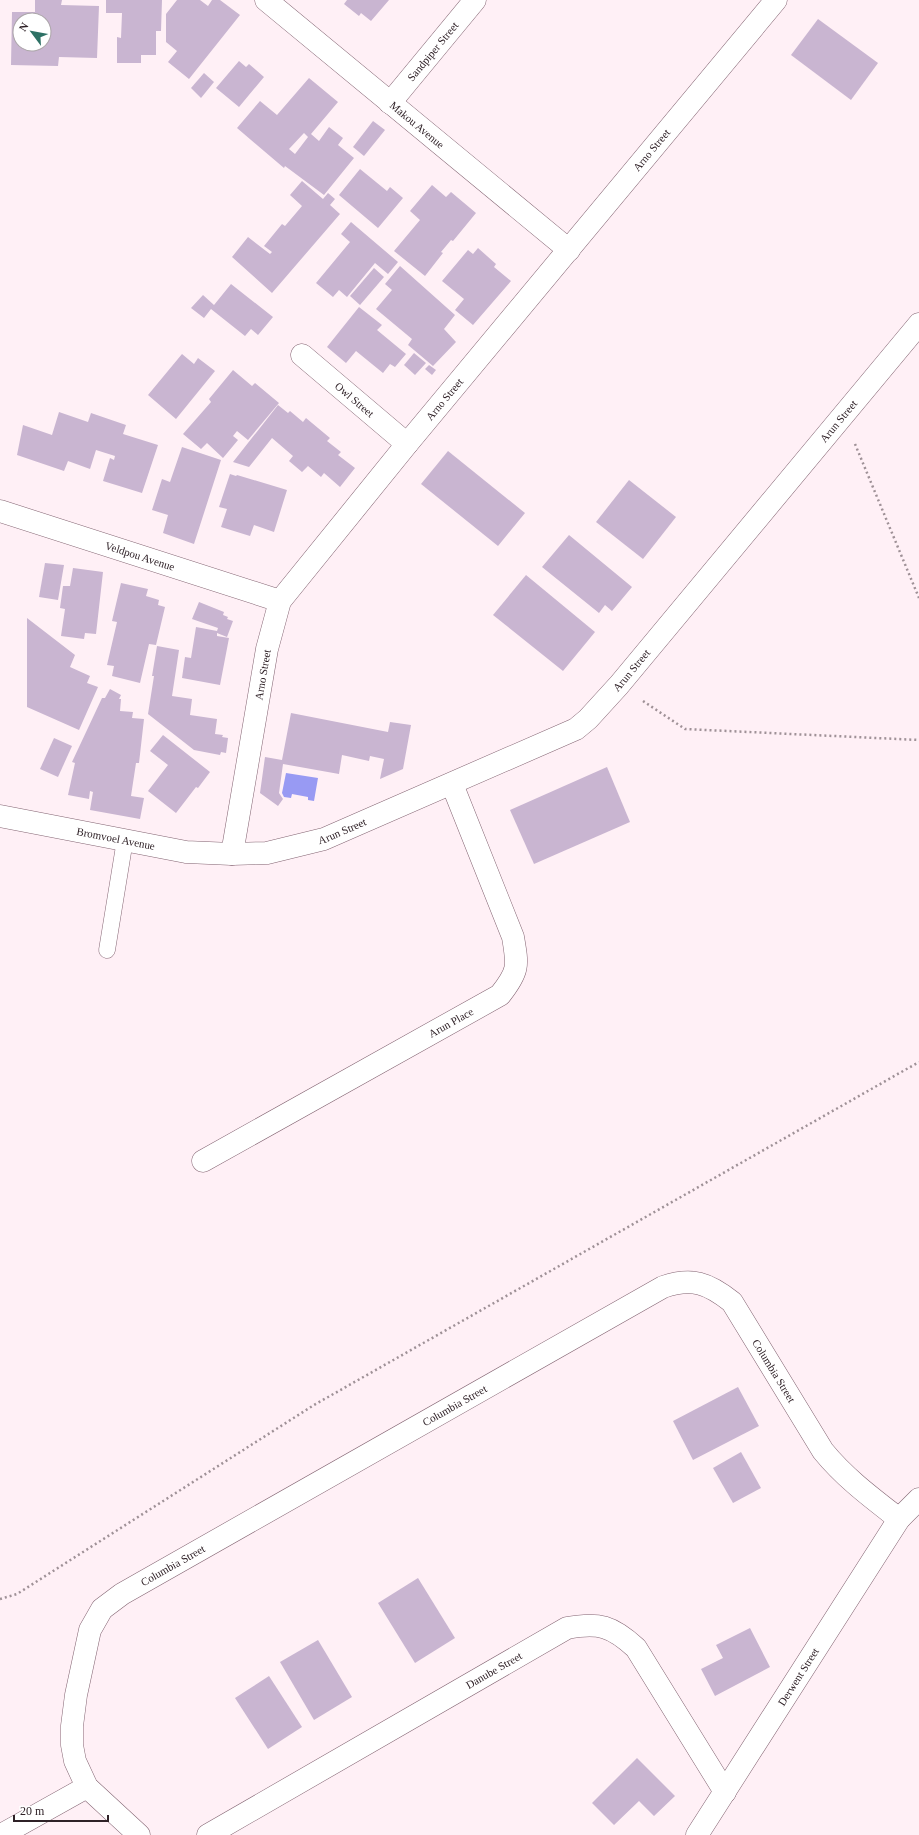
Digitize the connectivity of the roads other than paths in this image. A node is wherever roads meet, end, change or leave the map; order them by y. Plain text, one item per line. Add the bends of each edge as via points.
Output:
1 (266, 0) edge
2 (475, 0) edge
3 (776, 0) edge
4 (390, 103) junction
5 (569, 250) junction
6 (919, 324) edge
7 (302, 355) dead end
8 (407, 444) junction
9 (0, 511) edge
10 (280, 601) junction
11 (452, 784) junction
12 (0, 816) edge
13 (125, 840) junction
14 (232, 854) junction
15 (106, 950) dead end
16 (203, 1161) dead end
17 (919, 1499) edge
18 (899, 1519) junction
19 (87, 1787) junction
20 (724, 1792) junction
21 (1, 1835) edge
22 (138, 1835) edge
23 (208, 1835) edge
24 (697, 1835) edge

1 - 4 street, Makou Avenue
2 - 4 street, Sandpiper Street
3 - 5 street, Arno Street
4 - 5 street, Makou Avenue
5 - 8 street, Arno Street
6 - 11 street, Arun Street via 588,719 576,729
7 - 8 street, Owl Street
8 - 10 street, Arno Street
9 - 10 street, Veldpou Avenue
10 - 14 street, Arno Street via 267,649
11 - 14 street, Arun Street via 324,839 267,853
11 - 16 street, Arun Place via 513,936 517,961 512,980 500,995
12 - 13 street, Bromvoel Avenue
13 - 14 street, Bromvoel Avenue via 186,852
13 - 15 lane
17 - 18 street, Derwent Street
18 - 19 street, Columbia Street via 861,1489 822,1451 732,1302 719,1292 696,1282 675,1283 663,1287 122,1594 107,1605 97,1616 86,1644 72,1726 75,1761
18 - 20 street, Derwent Street
19 - 21 street
19 - 22 street
20 - 23 street, Danube Street via 636,1648 622,1635 605,1627 586,1625 567,1628
20 - 24 street, Derwent Street

